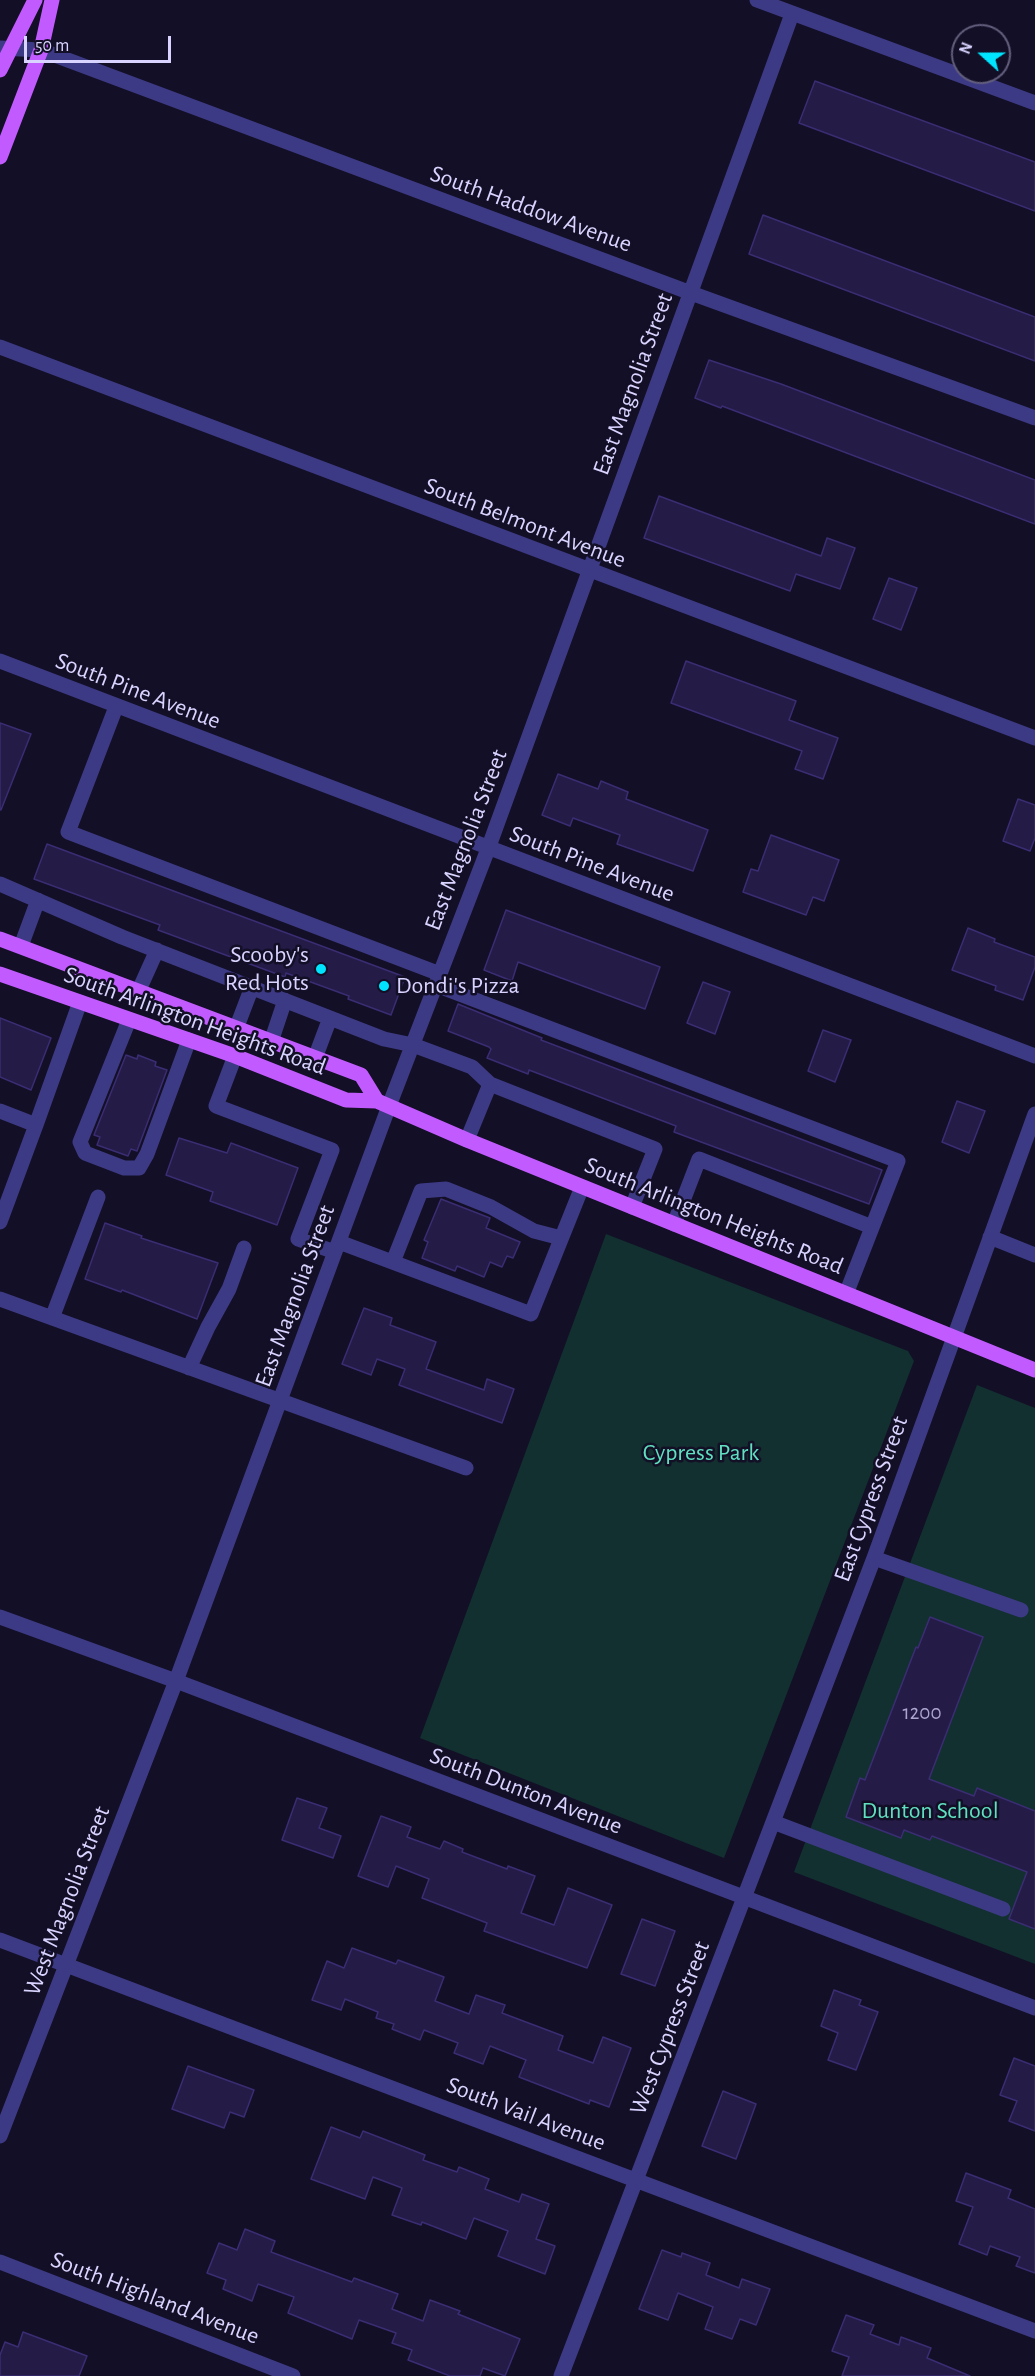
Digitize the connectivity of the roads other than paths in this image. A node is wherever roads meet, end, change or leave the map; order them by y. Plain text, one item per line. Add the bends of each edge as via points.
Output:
1 (34, 0) edge
2 (52, 0) edge
3 (757, 0) edge
4 (792, 14) junction
5 (5, 47) edge
6 (41, 50) junction
7 (0, 70) edge
8 (1035, 103) edge
9 (0, 157) edge
10 (691, 292) junction
11 (0, 347) edge
12 (1035, 418) edge
13 (589, 572) junction
14 (0, 662) edge
15 (116, 707) junction
16 (1035, 738) edge
17 (488, 849) junction
18 (0, 884) edge
19 (38, 900) junction
20 (0, 939) edge
21 (21, 946) junction
22 (156, 950) junction
23 (0, 974) edge
24 (438, 979) junction
25 (252, 987) junction
26 (139, 990) junction
27 (285, 1000) junction
28 (80, 1002) junction
29 (330, 1018) junction
30 (129, 1020) junction
31 (236, 1029) junction
32 (189, 1040) junction
33 (271, 1042) junction
34 (413, 1045) junction
35 (235, 1056) junction
36 (1035, 1056) edge
37 (315, 1058) junction
38 (490, 1084) junction
39 (383, 1103) junction
40 (0, 1112) edge
41 (1035, 1114) edge
42 (36, 1125) junction
43 (467, 1140) junction
44 (582, 1187) junction
45 (98, 1197) dead end
46 (632, 1207) junction
47 (0, 1222) edge
48 (674, 1224) junction
49 (872, 1227) junction
50 (990, 1237) junction
51 (561, 1238) junction
52 (337, 1247) junction
53 (244, 1248) dead end
54 (1035, 1255) edge
55 (393, 1262) junction
56 (846, 1294) junction
57 (0, 1299) edge
58 (52, 1318) junction
59 (954, 1338) junction
60 (189, 1368) junction
61 (1035, 1370) edge
62 (280, 1402) junction
63 (466, 1468) dead end
64 (874, 1558) junction
65 (1021, 1610) dead end
66 (0, 1617) edge
67 (176, 1681) junction
68 (773, 1822) junction
69 (744, 1898) junction
70 (1003, 1909) dead end
71 (0, 1940) edge
72 (67, 1965) junction
73 (1035, 2008) edge
74 (0, 2136) edge
75 (637, 2179) junction
76 (0, 2262) edge
77 (1035, 2331) edge
78 (293, 2376) edge
79 (561, 2376) edge

1 - 5 main road
2 - 6 main road
3 - 4 street
4 - 8 street
4 - 10 street, East Magnolia Street
5 - 6 street, South Haddow Avenue
5 - 7 main road
6 - 9 main road
6 - 10 street, South Haddow Avenue
10 - 12 street, South Haddow Avenue
10 - 13 street, East Magnolia Street
11 - 13 street, South Belmont Avenue
13 - 16 street, South Belmont Avenue
13 - 17 street, East Magnolia Street
14 - 15 street, South Pine Avenue
15 - 17 street, South Pine Avenue
15 - 24 street via 68,832
17 - 24 street, East Magnolia Street
17 - 36 street, South Pine Avenue
18 - 19 street
19 - 21 street
19 - 22 street
20 - 21 main road, South Arlington Heights Road
21 - 26 main road, South Arlington Heights Road
22 - 25 street
22 - 26 street
23 - 28 main road, South Arlington Heights Road
24 - 34 street, East Magnolia Street
24 - 49 street via 898,1161
25 - 27 street
25 - 31 street
26 - 31 main road, South Arlington Heights Road
27 - 29 street
27 - 33 street
28 - 30 main road, South Arlington Heights Road
28 - 42 street
29 - 34 street via 384,1039
29 - 37 street
30 - 32 main road, South Arlington Heights Road
30 - 32 street via 80,1142 85,1153 124,1168 139,1168 147,1154
31 - 33 main road, South Arlington Heights Road
32 - 35 main road, South Arlington Heights Road
33 - 37 main road, South Arlington Heights Road
34 - 38 street via 472,1067
34 - 39 street, East Magnolia Street
35 - 39 main road, South Arlington Heights Road via 346,1100
35 - 52 street via 216,1106 332,1150 298,1239
37 - 39 main road, South Arlington Heights Road via 361,1075
38 - 43 street
38 - 46 street via 655,1149
39 - 43 main road, South Arlington Heights Road
39 - 52 street, East Magnolia Street
40 - 42 street
41 - 50 street, East Cypress Street
42 - 47 street
43 - 44 main road, South Arlington Heights Road
44 - 46 main road, South Arlington Heights Road
44 - 51 street
45 - 58 street
46 - 48 main road, South Arlington Heights Road
48 - 49 street via 699,1159
48 - 56 main road, South Arlington Heights Road
49 - 56 street
50 - 54 street
50 - 59 street, East Cypress Street
51 - 55 street via 534,1231 491,1207 446,1189 421,1191
51 - 55 street via 531,1314
52 - 55 street
52 - 62 street, East Magnolia Street
53 - 60 street via 229,1289
56 - 59 main road, South Arlington Heights Road
57 - 58 street
58 - 60 street
59 - 61 main road, South Arlington Heights Road
59 - 64 street, East Cypress Street
60 - 62 street
62 - 63 street
62 - 67 street, East Magnolia Street
64 - 65 street
64 - 68 street, East Cypress Street
66 - 67 street, South Dunton Avenue
67 - 69 street, South Dunton Avenue
67 - 72 street, West Magnolia Street
68 - 69 street, East Cypress Street
68 - 70 street
69 - 73 street, South Dunton Avenue
69 - 75 street, West Cypress Street
71 - 72 street, South Vail Avenue
72 - 74 street, West Magnolia Street
72 - 75 street, South Vail Avenue
75 - 77 street, South Vail Avenue
75 - 79 street, West Cypress Street
76 - 78 street, South Highland Avenue

